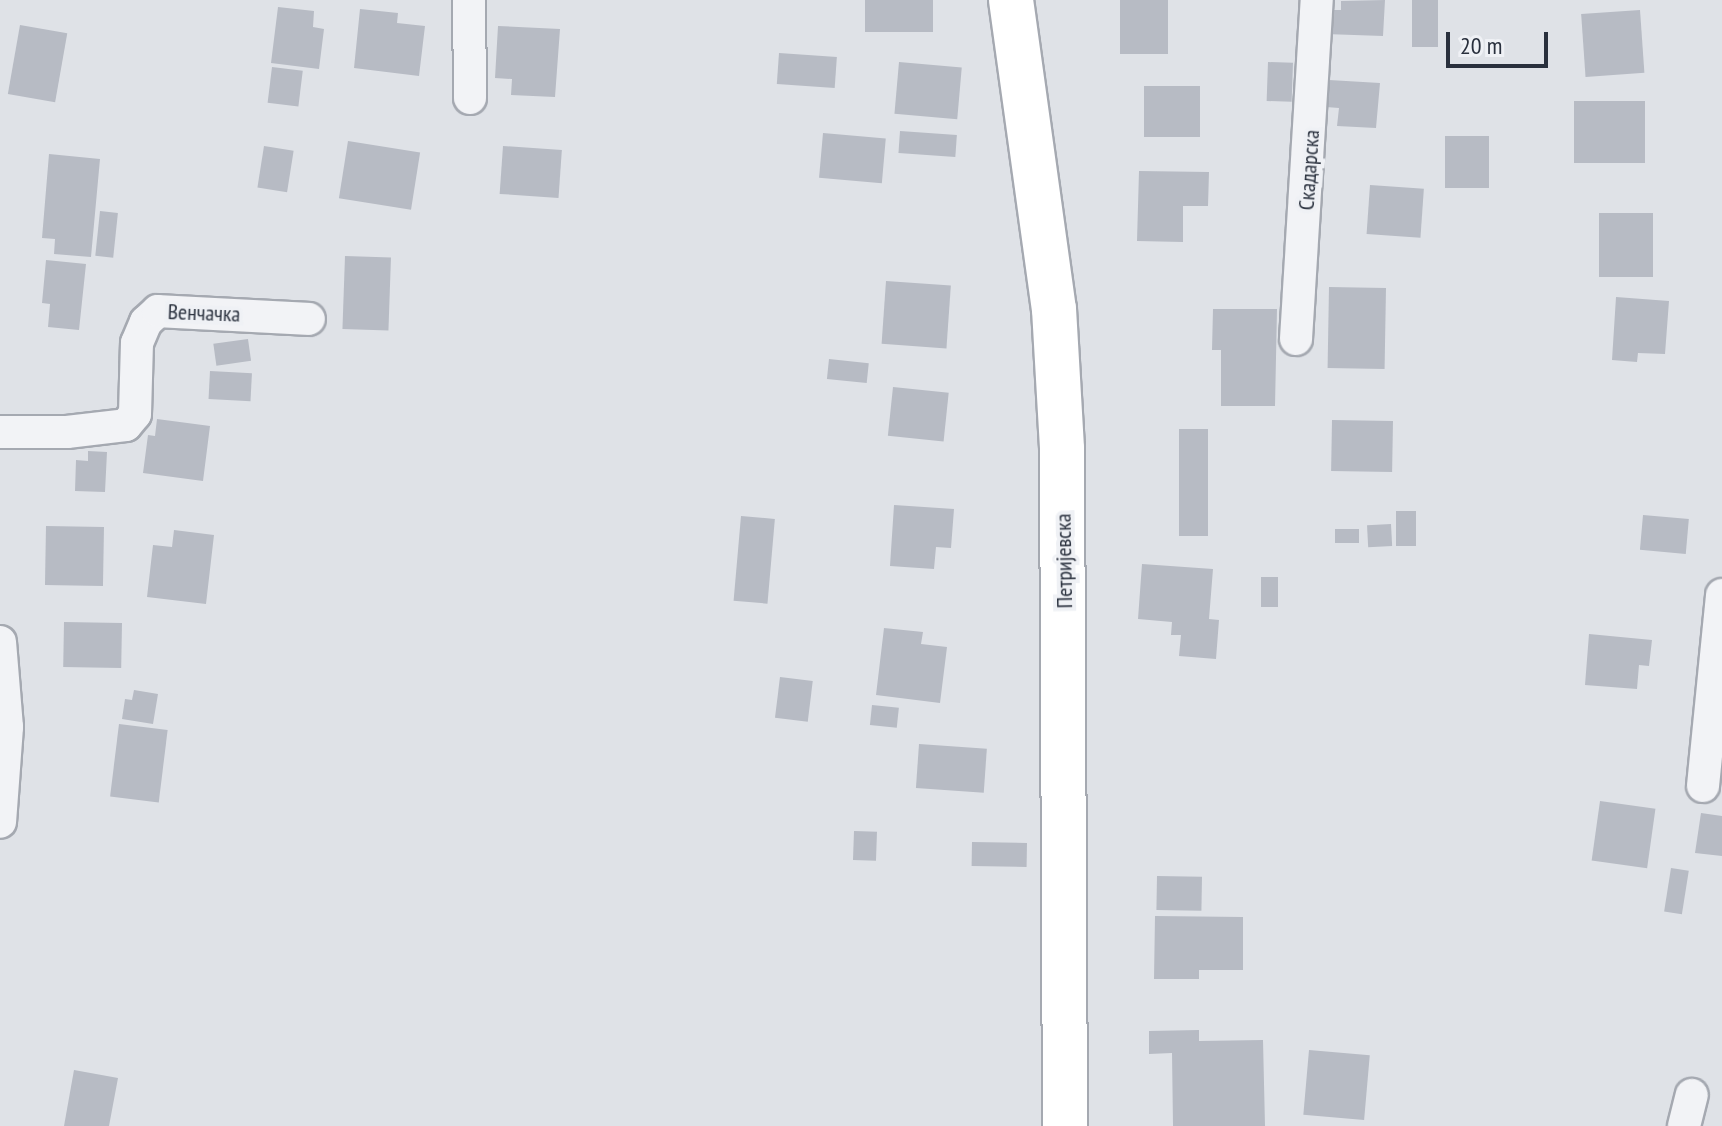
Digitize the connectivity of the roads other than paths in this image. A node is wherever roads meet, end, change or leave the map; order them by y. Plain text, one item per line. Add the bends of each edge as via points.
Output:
1 (469, 0) edge
2 (1011, 0) edge
3 (1317, 0) edge
4 (470, 98) dead end
5 (309, 319) dead end
6 (1296, 339) dead end
7 (0, 432) edge
8 (1722, 595) edge
9 (0, 642) edge
10 (1703, 786) dead end
11 (0, 822) edge
12 (1692, 1095) dead end
13 (1065, 1126) edge
14 (1684, 1126) edge

1 - 4 street
2 - 13 main road, Петријевска via 1054,309 1062,449
3 - 6 street, Скадарска
5 - 7 street, Венчачка via 158,311 137,343 135,414 126,425
8 - 10 street
9 - 11 street via 7,727
12 - 14 street

